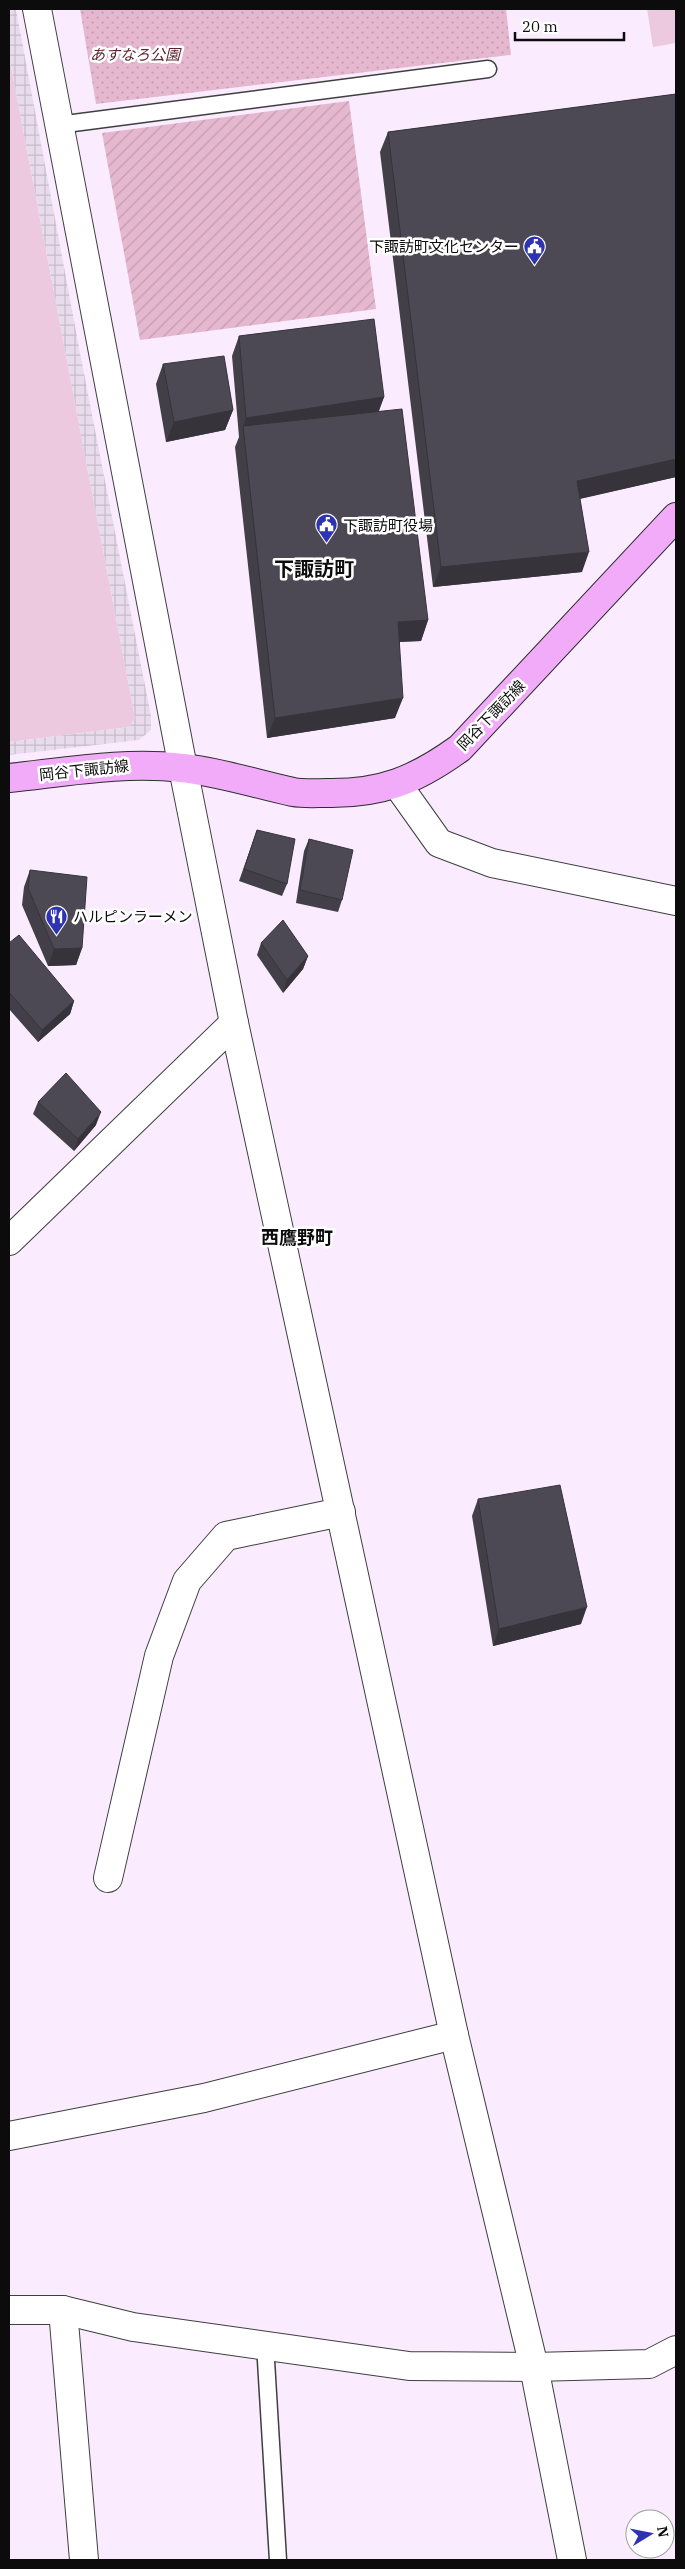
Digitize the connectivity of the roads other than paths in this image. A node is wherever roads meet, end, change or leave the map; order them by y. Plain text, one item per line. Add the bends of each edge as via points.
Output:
1 (37, 9) edge
2 (488, 70) dead end
3 (58, 125) junction
4 (676, 517) edge
5 (183, 768) junction
6 (9, 778) edge
7 (397, 784) junction
8 (676, 901) edge
9 (234, 1023) junction
10 (9, 1241) edge
11 (342, 1512) junction
12 (108, 1878) dead end
13 (454, 2035) junction
14 (9, 2136) edge
15 (9, 2310) edge
16 (63, 2310) junction
17 (265, 2344) junction
18 (676, 2350) edge
19 (534, 2367) junction
20 (84, 2560) edge
21 (278, 2560) edge
22 (572, 2560) edge

1 - 3 street
2 - 3 lane
3 - 5 street
4 - 7 main road, 岡谷下諏訪線 via 460,748 430,770
5 - 6 main road, 岡谷下諏訪線 via 137,765
5 - 7 main road, 岡谷下諏訪線 via 234,776 294,792 348,794
5 - 9 street
7 - 8 street via 439,843 492,863
9 - 10 street
9 - 11 street
11 - 12 street via 226,1536 187,1581 159,1656
11 - 13 street
13 - 14 street via 204,2098
13 - 19 street
15 - 16 street
16 - 17 street via 133,2327
16 - 20 street
17 - 19 street via 409,2366
17 - 21 lane
18 - 19 street via 649,2364
19 - 22 street

